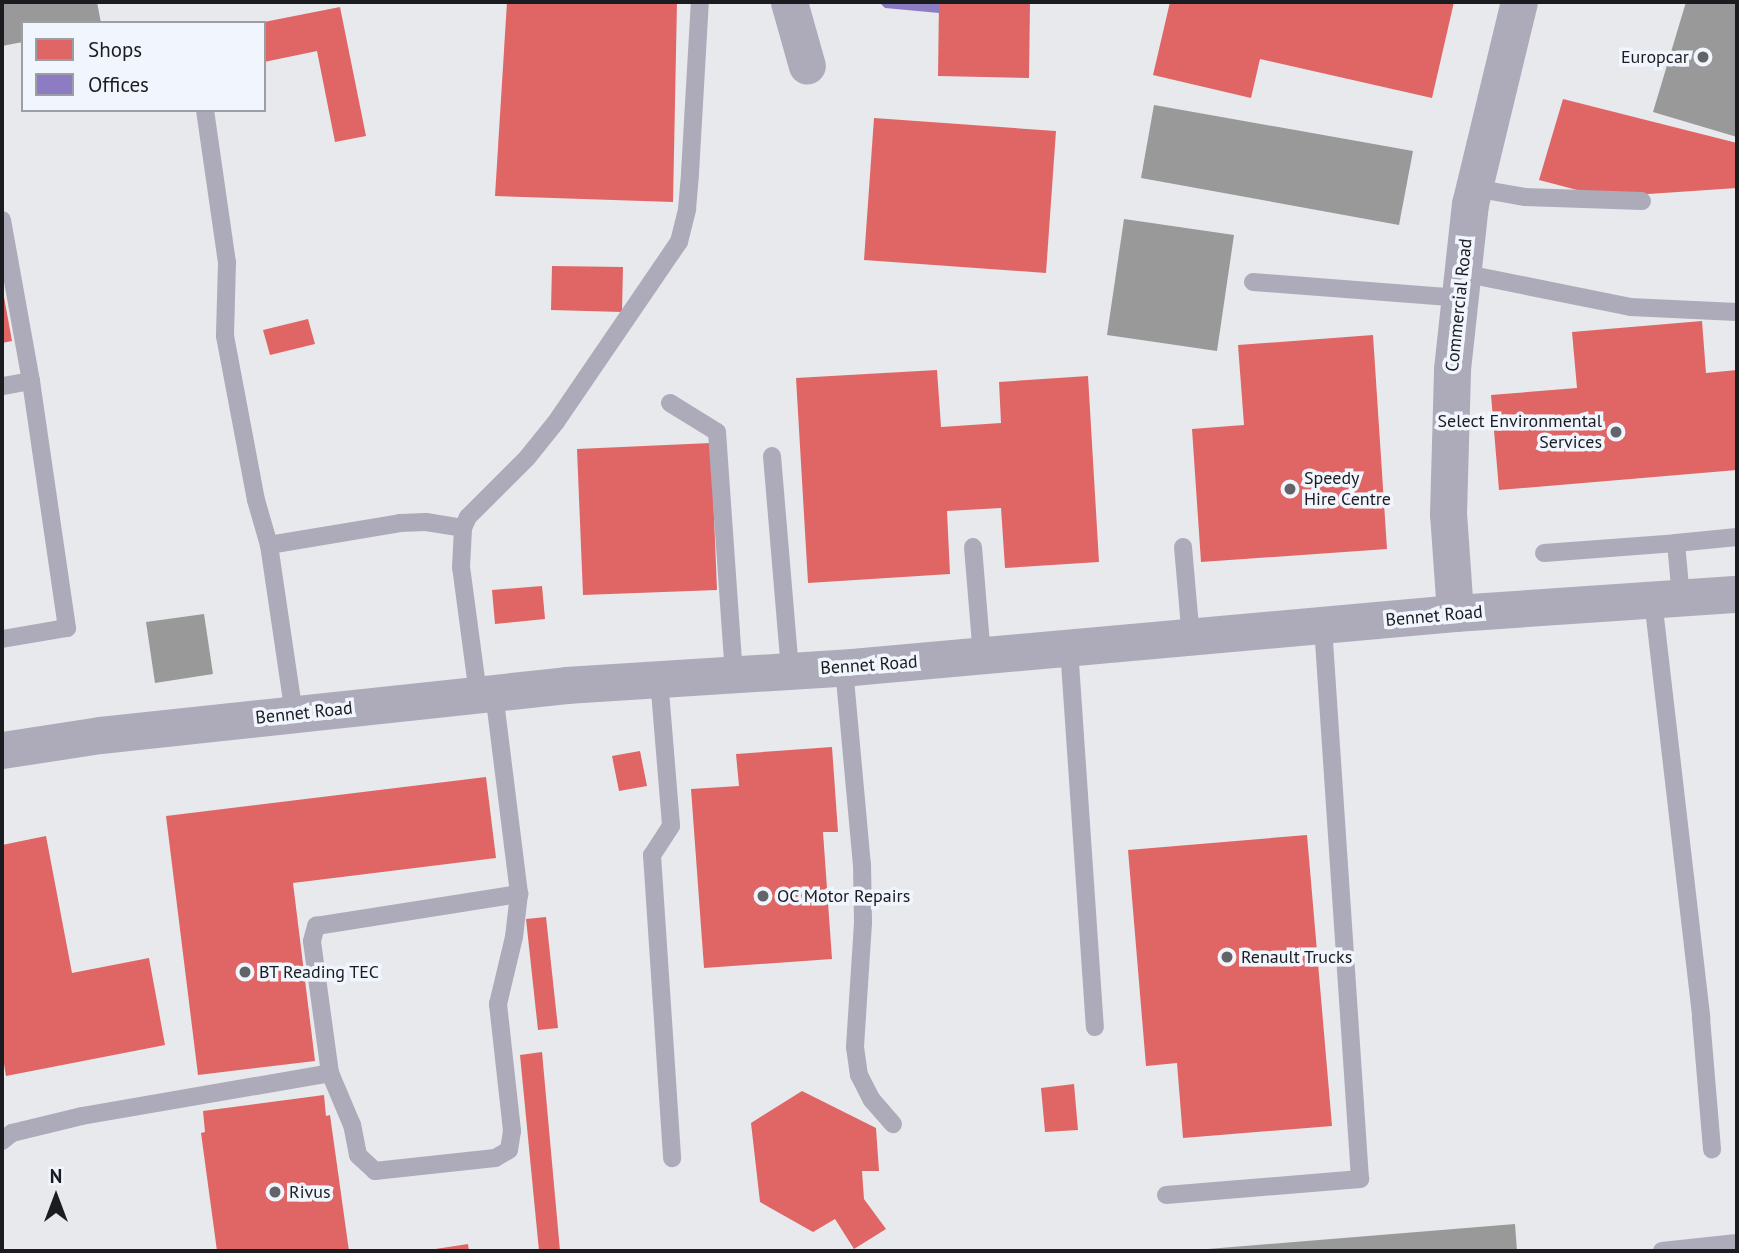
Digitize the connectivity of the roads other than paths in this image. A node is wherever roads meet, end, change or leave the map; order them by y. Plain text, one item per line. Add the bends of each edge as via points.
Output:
1 (700, 2) edge
2 (789, 2) edge
3 (1519, 2) edge
4 (807, 66) dead end
5 (205, 112) edge
6 (1474, 188) junction
7 (1642, 201) dead end
8 (2, 220) edge
9 (1253, 282) dead end
10 (1461, 285) junction
11 (1737, 312) edge
12 (31, 381) junction
13 (2, 386) edge
14 (670, 403) dead end
15 (772, 456) dead end
16 (463, 528) junction
17 (1737, 537) edge
18 (1676, 543) junction
19 (269, 545) junction
20 (973, 547) dead end
21 (1183, 547) dead end
22 (1544, 553) dead end
23 (1737, 594) edge
24 (1667, 599) junction
25 (1455, 613) junction
26 (1322, 627) junction
27 (1191, 638) junction
28 (2, 639) edge
29 (1069, 648) junction
30 (982, 656) junction
31 (844, 668) junction
32 (790, 671) junction
33 (734, 674) junction
34 (659, 679) junction
35 (486, 694) junction
36 (294, 714) junction
37 (2, 750) edge
38 (519, 894) junction
39 (1095, 1027) dead end
40 (330, 1073) junction
41 (893, 1124) dead end
42 (2, 1141) edge
43 (1712, 1150) dead end
44 (672, 1158) dead end
45 (1166, 1195) dead end
46 (1737, 1243) edge
47 (1662, 1251) edge

1 - 16 lane via 687,209 679,242 556,422 468,516
2 - 4 street
3 - 6 street, Commercial Road
5 - 19 lane via 227,263 225,336 253,488
6 - 7 lane via 1525,197
6 - 10 street, Commercial Road
8 - 12 lane
9 - 10 lane
10 - 11 lane via 1630,307
10 - 25 street, Commercial Road via 1452,369 1448,514
12 - 13 lane
12 - 28 lane via 67,628
14 - 33 lane via 717,432
15 - 32 lane
16 - 19 lane via 400,523
16 - 35 lane via 461,567
17 - 18 lane
18 - 22 lane
18 - 24 lane
19 - 36 lane
20 - 30 lane
21 - 27 lane
23 - 24 street, Bennet Road
24 - 25 street, Bennet Road
24 - 43 lane
25 - 26 street, Bennet Road
26 - 27 street, Bennet Road
26 - 45 lane via 1360,1179
27 - 29 street, Bennet Road
29 - 30 street, Bennet Road
29 - 39 lane
30 - 31 street, Bennet Road
31 - 32 street, Bennet Road
31 - 41 lane via 862,876 855,1047 859,1075 872,1100
32 - 33 street, Bennet Road
33 - 34 street, Bennet Road
34 - 35 street, Bennet Road
34 - 44 lane via 671,826 652,855
35 - 36 street, Bennet Road
35 - 38 lane
36 - 37 street, Bennet Road
38 - 40 lane via 316,926 312,941
38 - 40 lane via 498,1004 512,1131 509,1150 495,1158 375,1171 358,1156 352,1125
40 - 42 lane via 82,1116 12,1133
46 - 47 lane

